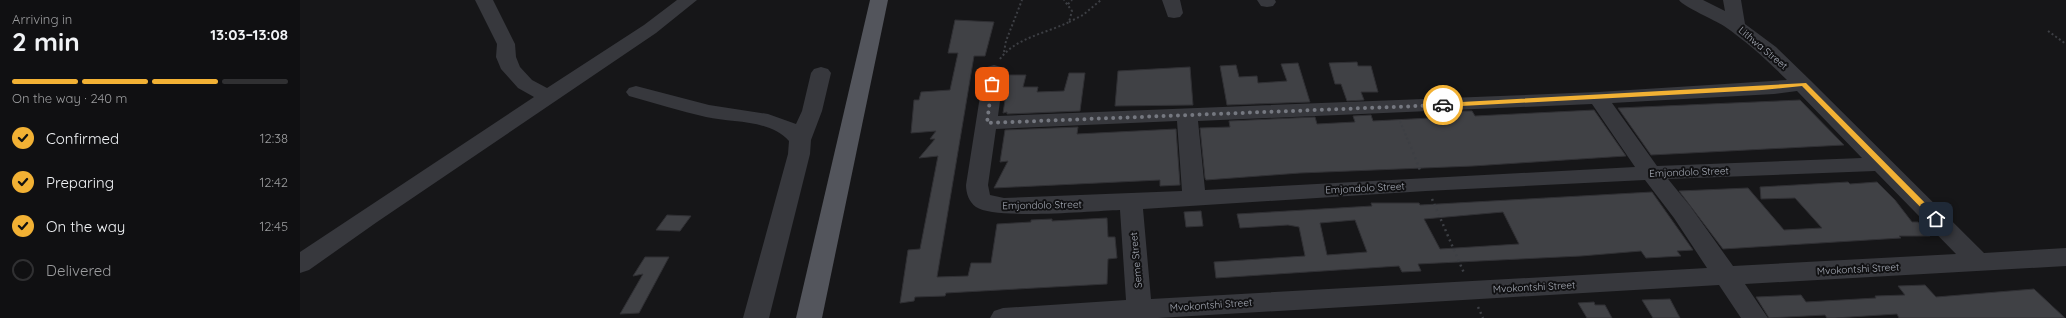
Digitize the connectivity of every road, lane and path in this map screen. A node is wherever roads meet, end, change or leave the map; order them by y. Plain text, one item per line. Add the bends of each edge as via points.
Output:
1 (484, 0) edge
2 (688, 0) edge
3 (879, 0) edge
4 (1022, 0) edge
5 (1064, 0) edge
6 (1072, 0) edge
7 (1101, 0) edge
8 (1688, 0) edge
9 (1732, 0) edge
10 (1068, 4) junction
11 (1069, 22) junction
12 (1736, 25) junction
13 (2048, 31) dead end
14 (2066, 44) edge
15 (999, 62) junction
16 (821, 73) dead end
17 (1804, 84) junction
18 (636, 92) dead end
19 (548, 97) junction
20 (1598, 98) junction
21 (1395, 107) junction
22 (1187, 115) junction
23 (987, 123) junction
24 (800, 140) junction
25 (1883, 164) junction
26 (1651, 173) junction
27 (1426, 184) junction
28 (1194, 198) junction
29 (1131, 202) junction
30 (2066, 257) edge
31 (1979, 263) junction
32 (300, 264) edge
33 (1726, 276) junction
34 (1472, 290) junction
35 (1140, 314) edge
36 (756, 318) edge
37 (809, 318) edge
38 (1003, 318) edge
39 (1483, 318) edge
40 (1754, 318) edge

1 - 19 street via 506,44 506,57 511,69 525,84
2 - 19 street via 650,29
3 - 37 main road
4 - 15 path
5 - 10 path
6 - 10 path
7 - 11 path via 1083,15
8 - 12 street, Lithwa Street
9 - 12 street
10 - 11 path via 1072,11
11 - 15 path via 1056,30 1010,47
12 - 17 street, Lithwa Street
13 - 14 path
15 - 23 street, Emjondolo Street
16 - 24 street via 812,111
17 - 20 street
17 - 25 street, Lithwa Street
18 - 24 street via 708,111 768,120 790,129
19 - 32 street
20 - 21 street
20 - 26 street
21 - 22 street
21 - 27 path
22 - 23 street
22 - 28 street
23 - 29 street, Emjondolo Street via 977,185 978,194 989,205
24 - 36 street via 799,154
25 - 26 street, Emjondolo Street
25 - 31 street, Lithwa Street
26 - 27 street, Emjondolo Street
26 - 33 street via 1682,212
27 - 28 street, Emjondolo Street
27 - 34 path
28 - 29 street, Emjondolo Street
29 - 35 street, Seme Street
30 - 31 street, Mvokontshi Street
31 - 33 street, Mvokontshi Street
33 - 34 street, Mvokontshi Street
33 - 40 street
34 - 35 street, Mvokontshi Street
34 - 39 path
35 - 38 street, Mvokontshi Street

